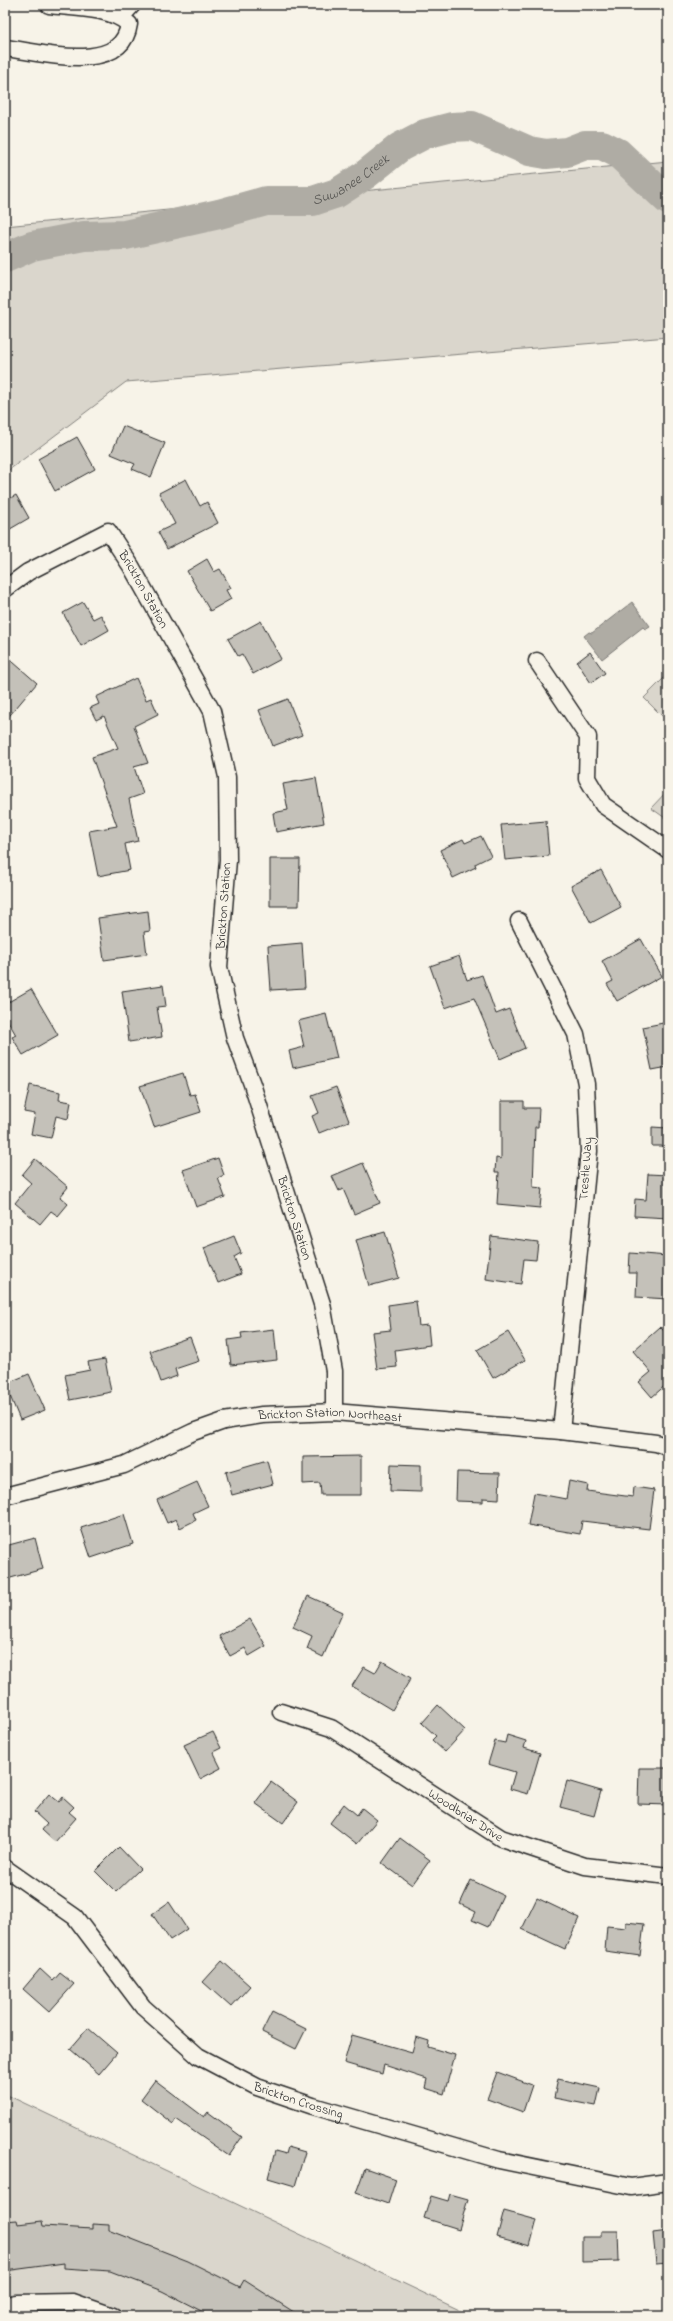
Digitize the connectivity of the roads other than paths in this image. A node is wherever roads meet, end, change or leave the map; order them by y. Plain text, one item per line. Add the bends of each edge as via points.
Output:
1 (50, 5) edge
2 (132, 5) edge
3 (121, 17) junction
4 (5, 48) edge
5 (5, 589) edge
6 (537, 661) dead end
7 (668, 850) edge
8 (518, 921) dead end
9 (334, 1412) junction
10 (561, 1431) junction
11 (668, 1447) edge
12 (5, 1496) edge
13 (280, 1712) dead end
14 (5, 1868) edge
15 (668, 1876) edge
16 (668, 2182) edge
17 (5, 2306) edge
18 (113, 2316) edge

1 - 3 street via 98,11
2 - 3 street
3 - 4 street via 129,24 128,36 120,45 105,54 83,58
5 - 9 street, Brickton Station via 28,572 108,531 131,566 212,711 227,777 228,860 220,967 235,1038 322,1304 334,1371
6 - 7 street via 588,737 587,778 603,805
8 - 10 street, Trestle Way via 576,1034 586,1084 589,1151
9 - 10 street, Brickton Station Northeast
9 - 12 street, Brickton Station Northeast via 262,1415 224,1421 193,1432 124,1464
10 - 11 street, Brickton Station Northeast
13 - 15 street, Woodbriar Drive via 331,1728 501,1838 585,1866
14 - 16 street, Brickton Crossing via 75,1917 143,2007 198,2056 258,2087 313,2106 499,2160 631,2187
17 - 18 street via 15,2303 73,2302

